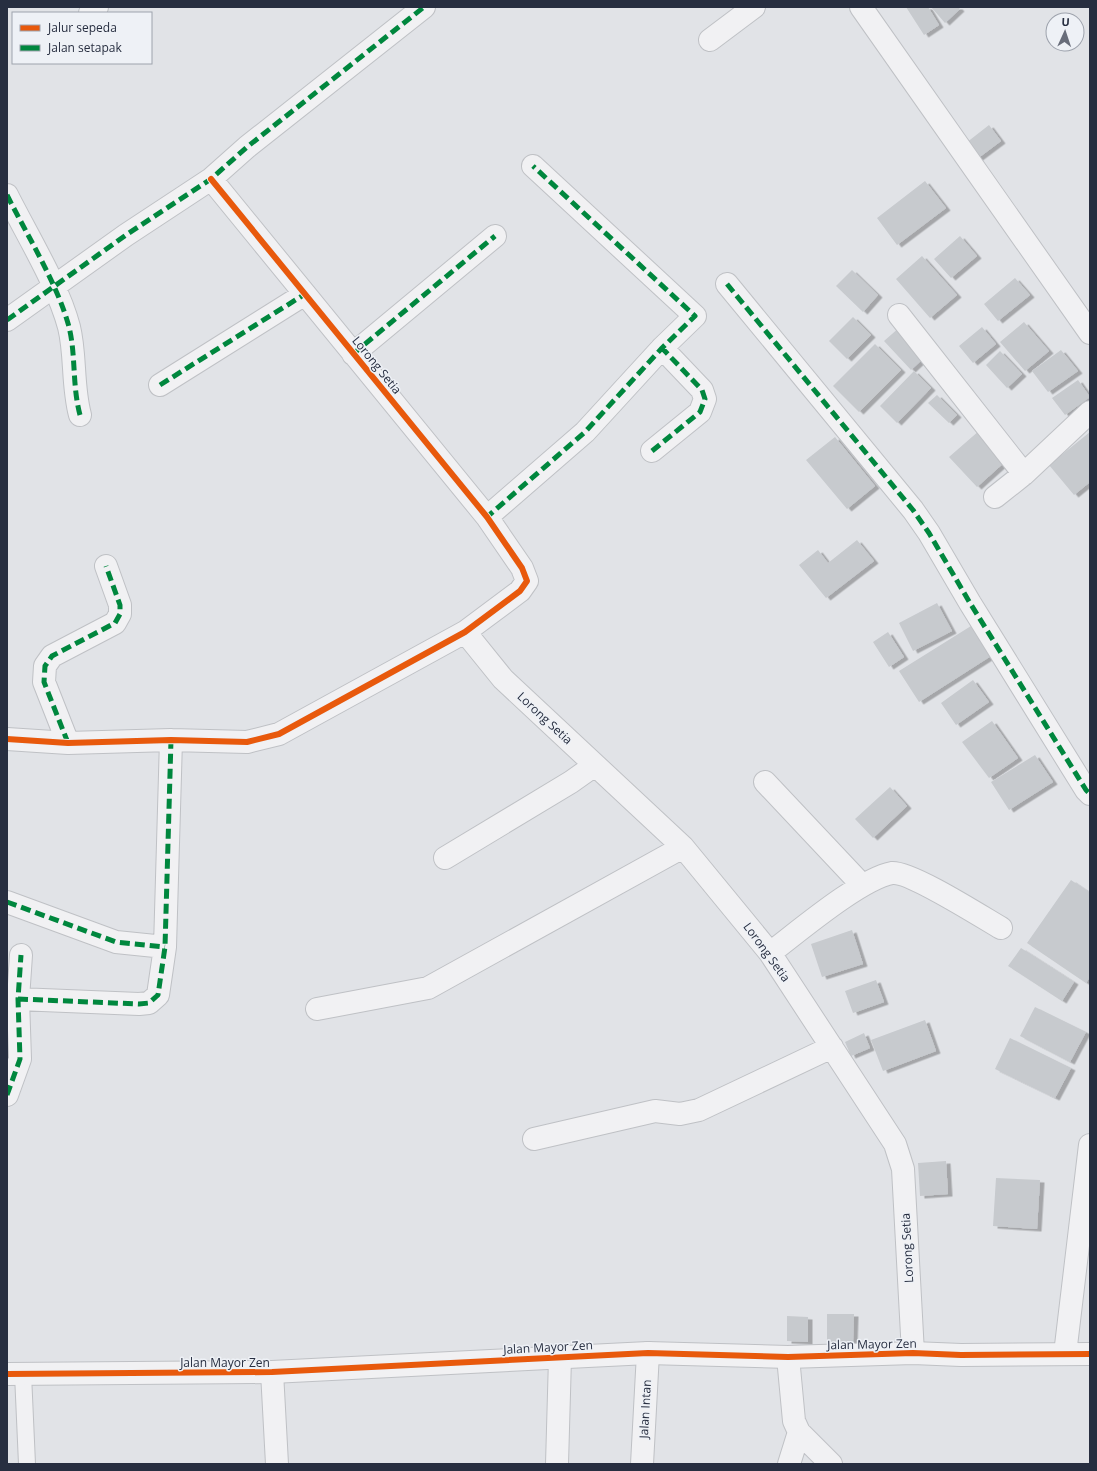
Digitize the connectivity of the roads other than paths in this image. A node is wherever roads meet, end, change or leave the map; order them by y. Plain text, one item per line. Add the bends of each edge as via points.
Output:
1 (424, 7) edge
2 (754, 7) edge
3 (861, 7) edge
4 (710, 40) dead end
5 (533, 166) dead end
6 (211, 179) junction
7 (7, 195) edge
8 (495, 236) dead end
9 (727, 284) dead end
10 (53, 287) junction
11 (305, 294) junction
12 (899, 315) dead end
13 (7, 320) edge
14 (1090, 333) edge
15 (662, 348) junction
16 (353, 354) junction
17 (160, 385) dead end
18 (1090, 412) edge
19 (80, 414) dead end
20 (652, 451) dead end
21 (1024, 474) junction
22 (995, 498) dead end
23 (487, 517) junction
24 (106, 566) dead end
25 (465, 632) junction
26 (7, 739) edge
27 (171, 740) junction
28 (68, 743) junction
29 (595, 765) junction
30 (765, 782) dead end
31 (1090, 794) edge
32 (683, 847) junction
33 (445, 858) dead end
34 (862, 885) junction
35 (7, 902) edge
36 (1001, 928) dead end
37 (165, 947) junction
38 (770, 953) junction
39 (21, 955) dead end
40 (18, 1000) junction
41 (317, 1009) dead end
42 (832, 1046) junction
43 (7, 1095) edge
44 (534, 1139) dead end
45 (1090, 1145) edge
46 (648, 1353) junction
47 (913, 1353) junction
48 (1065, 1354) junction
49 (1090, 1354) edge
50 (788, 1357) junction
51 (560, 1358) junction
52 (272, 1372) junction
53 (15, 1374) edge
54 (799, 1432) junction
55 (27, 1464) edge
56 (277, 1464) edge
57 (557, 1464) edge
58 (642, 1464) edge
59 (789, 1464) edge
60 (831, 1464) edge

1 - 6 street via 247,147
2 - 4 street
3 - 14 street
5 - 15 street via 695,316
6 - 10 street
6 - 11 street, Lorong Setia
7 - 10 street
8 - 16 street
9 - 31 street via 913,510
10 - 13 street
10 - 19 street via 70,331 74,389
11 - 16 street, Lorong Setia
11 - 17 street
12 - 21 street
15 - 20 street via 702,390 705,399 700,412
15 - 23 street via 586,432
16 - 23 street, Lorong Setia
18 - 21 street
21 - 22 street
23 - 25 street, Lorong Setia via 522,568 527,581 520,591
24 - 28 street via 120,605 120,614 115,623 52,656 43,672 44,682
25 - 27 street via 279,734 247,742
25 - 29 street, Lorong Setia via 503,679
26 - 28 street
27 - 28 street
27 - 37 street
29 - 32 street, Lorong Setia
29 - 33 street
30 - 34 street
32 - 38 street, Lorong Setia
32 - 41 street via 428,988
34 - 36 street via 893,873 915,879
34 - 38 street
35 - 37 street via 116,942
37 - 40 street via 158,995 149,1003
38 - 42 street, Lorong Setia
39 - 40 street
40 - 43 street via 20,1059
42 - 44 street via 699,1110 680,1114 654,1111
42 - 47 street, Lorong Setia via 896,1144 902,1169
45 - 48 street
46 - 50 street, Jalan Mayor Zen
46 - 51 street, Jalan Mayor Zen
46 - 58 street, Jalan Intan
47 - 48 street, Jalan Mayor Zen
47 - 50 street, Jalan Mayor Zen
48 - 49 street, Jalan Mayor Zen
50 - 54 street via 791,1405
51 - 52 street, Jalan Mayor Zen
51 - 57 street
52 - 53 street, Jalan Mayor Zen
52 - 56 street
53 - 55 lane
54 - 59 street
54 - 60 street

